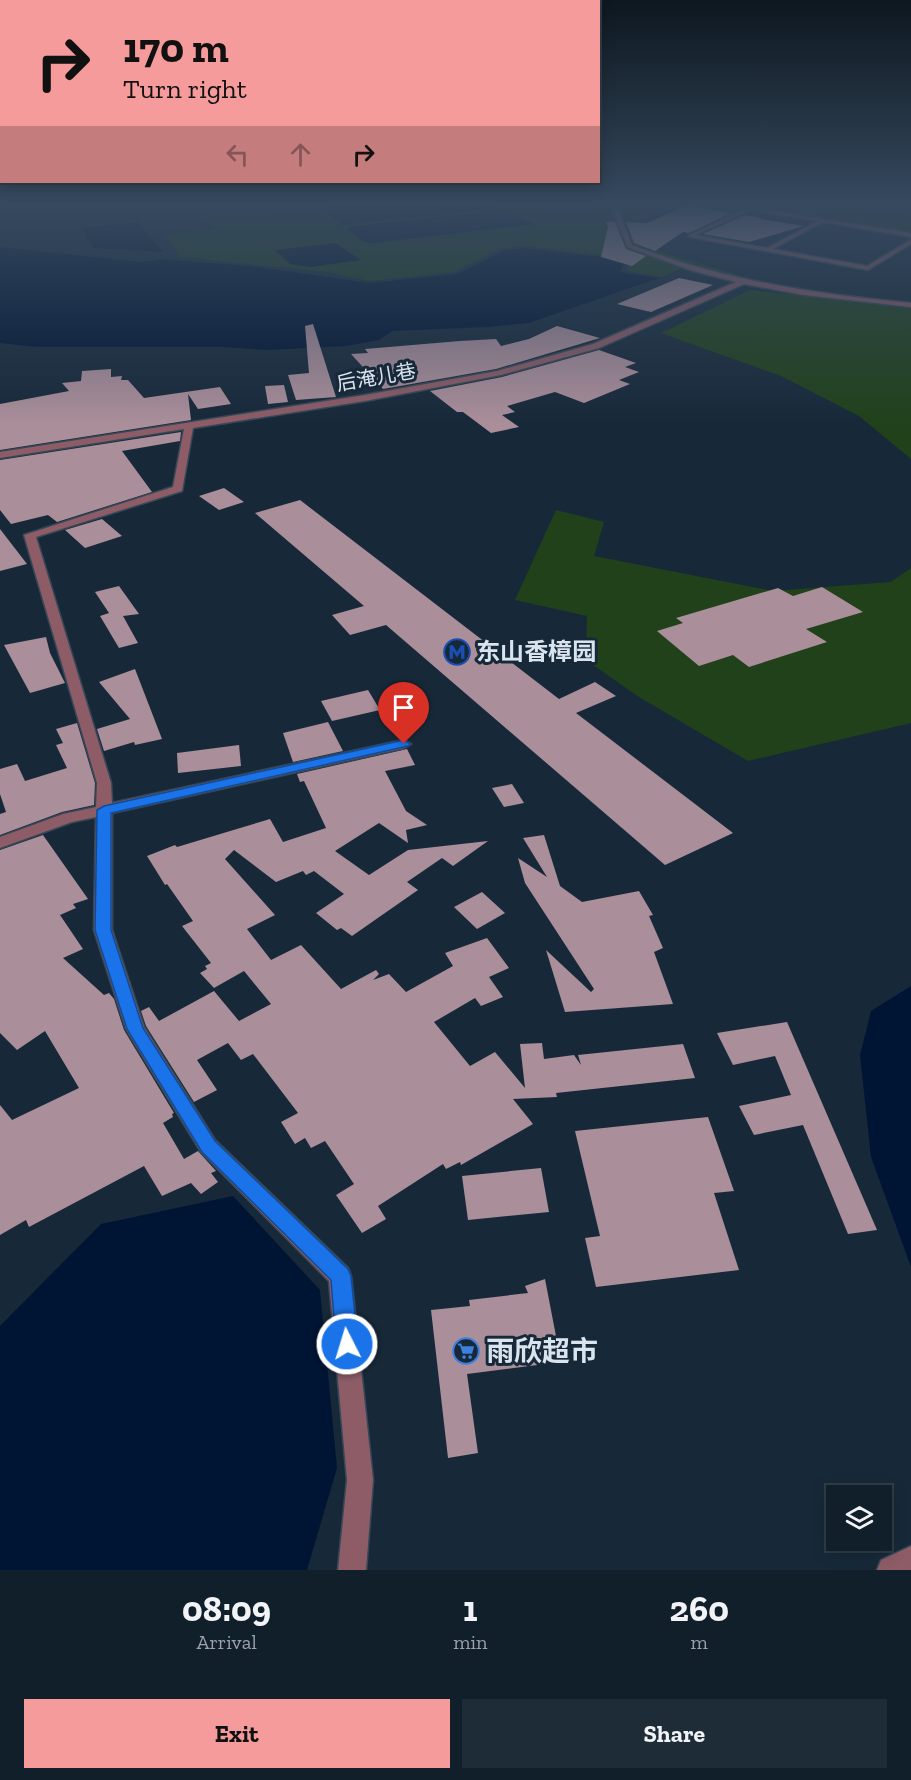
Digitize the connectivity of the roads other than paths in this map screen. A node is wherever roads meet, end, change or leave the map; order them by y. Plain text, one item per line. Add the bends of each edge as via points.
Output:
1 (730, 277) edge
2 (744, 281) junction
3 (911, 305) edge
4 (189, 425) junction
5 (0, 455) edge
6 (404, 744) dead end
7 (104, 810) junction
8 (0, 843) edge
9 (911, 1559) edge
10 (352, 1570) edge
11 (891, 1570) edge

1 - 2 street
2 - 3 street
2 - 4 street, 后淹儿巷 via 596,346 498,373
4 - 5 street, 后淹儿巷
4 - 7 street via 178,489 30,535 104,783
6 - 7 street
7 - 8 street via 68,818
7 - 10 street via 103,930 135,1029 208,1146 340,1276 360,1479
9 - 11 street

